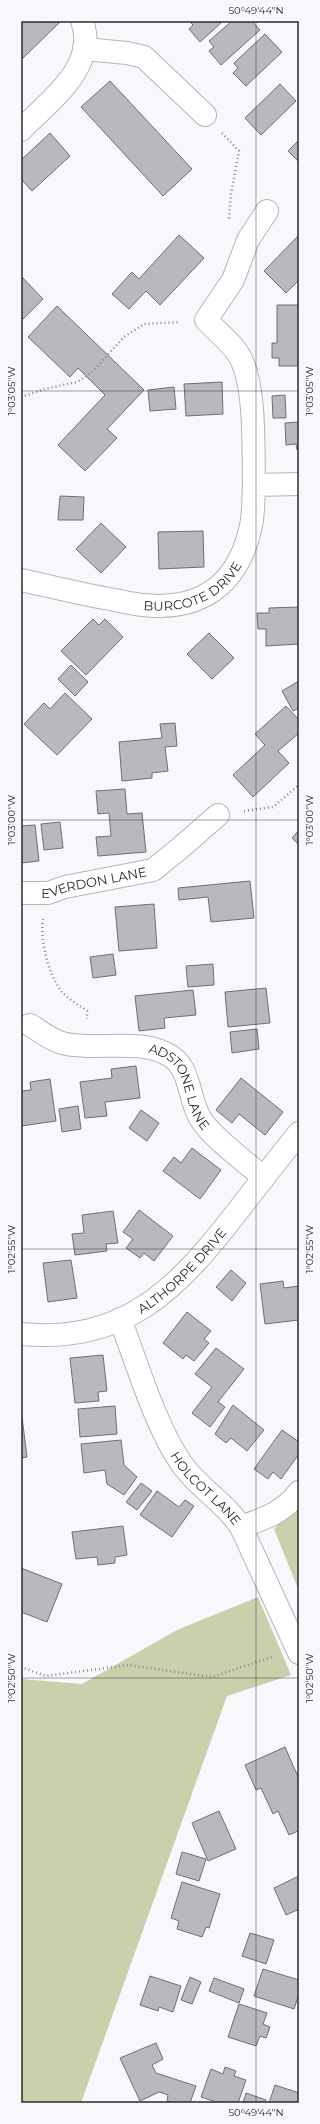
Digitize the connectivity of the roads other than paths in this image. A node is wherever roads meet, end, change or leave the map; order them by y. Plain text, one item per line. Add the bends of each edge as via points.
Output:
1 (82, 21) edge
2 (84, 49) junction
3 (205, 115) road end
4 (21, 130) edge
5 (267, 211) dead end
6 (299, 484) edge
7 (254, 485) junction
8 (21, 580) edge
9 (218, 815) road end
10 (21, 893) edge
11 (30, 1025) dead end
12 (299, 1133) edge
13 (264, 1178) junction
14 (120, 1319) junction
15 (21, 1334) edge
16 (299, 1492) edge
17 (241, 1527) junction
18 (297, 1649) edge

1 - 2 street
2 - 3 street via 144,57
2 - 4 street via 75,75
5 - 7 street, BURCOTE DRIVE via 248,240 233,280 206,320 241,358 245,369 252,418
6 - 7 street
7 - 8 street, BURCOTE DRIVE via 251,528 237,564 223,582 198,600 173,605 142,605
9 - 10 street, EVERDON LANE via 153,870 65,887 48,893
11 - 13 street, ADSTONE LANE via 62,1043 155,1050 177,1060 188,1082 200,1119
12 - 13 street, ALTHORPE DRIVE
13 - 14 street, ALTHORPE DRIVE via 213,1244 181,1279 143,1308
14 - 15 street, ALTHORPE DRIVE via 96,1328 73,1332 50,1335
14 - 17 street, HOLCOT LANE via 160,1421 180,1462 189,1474 233,1514
16 - 17 street via 274,1515
17 - 18 street, HOLCOT LANE

